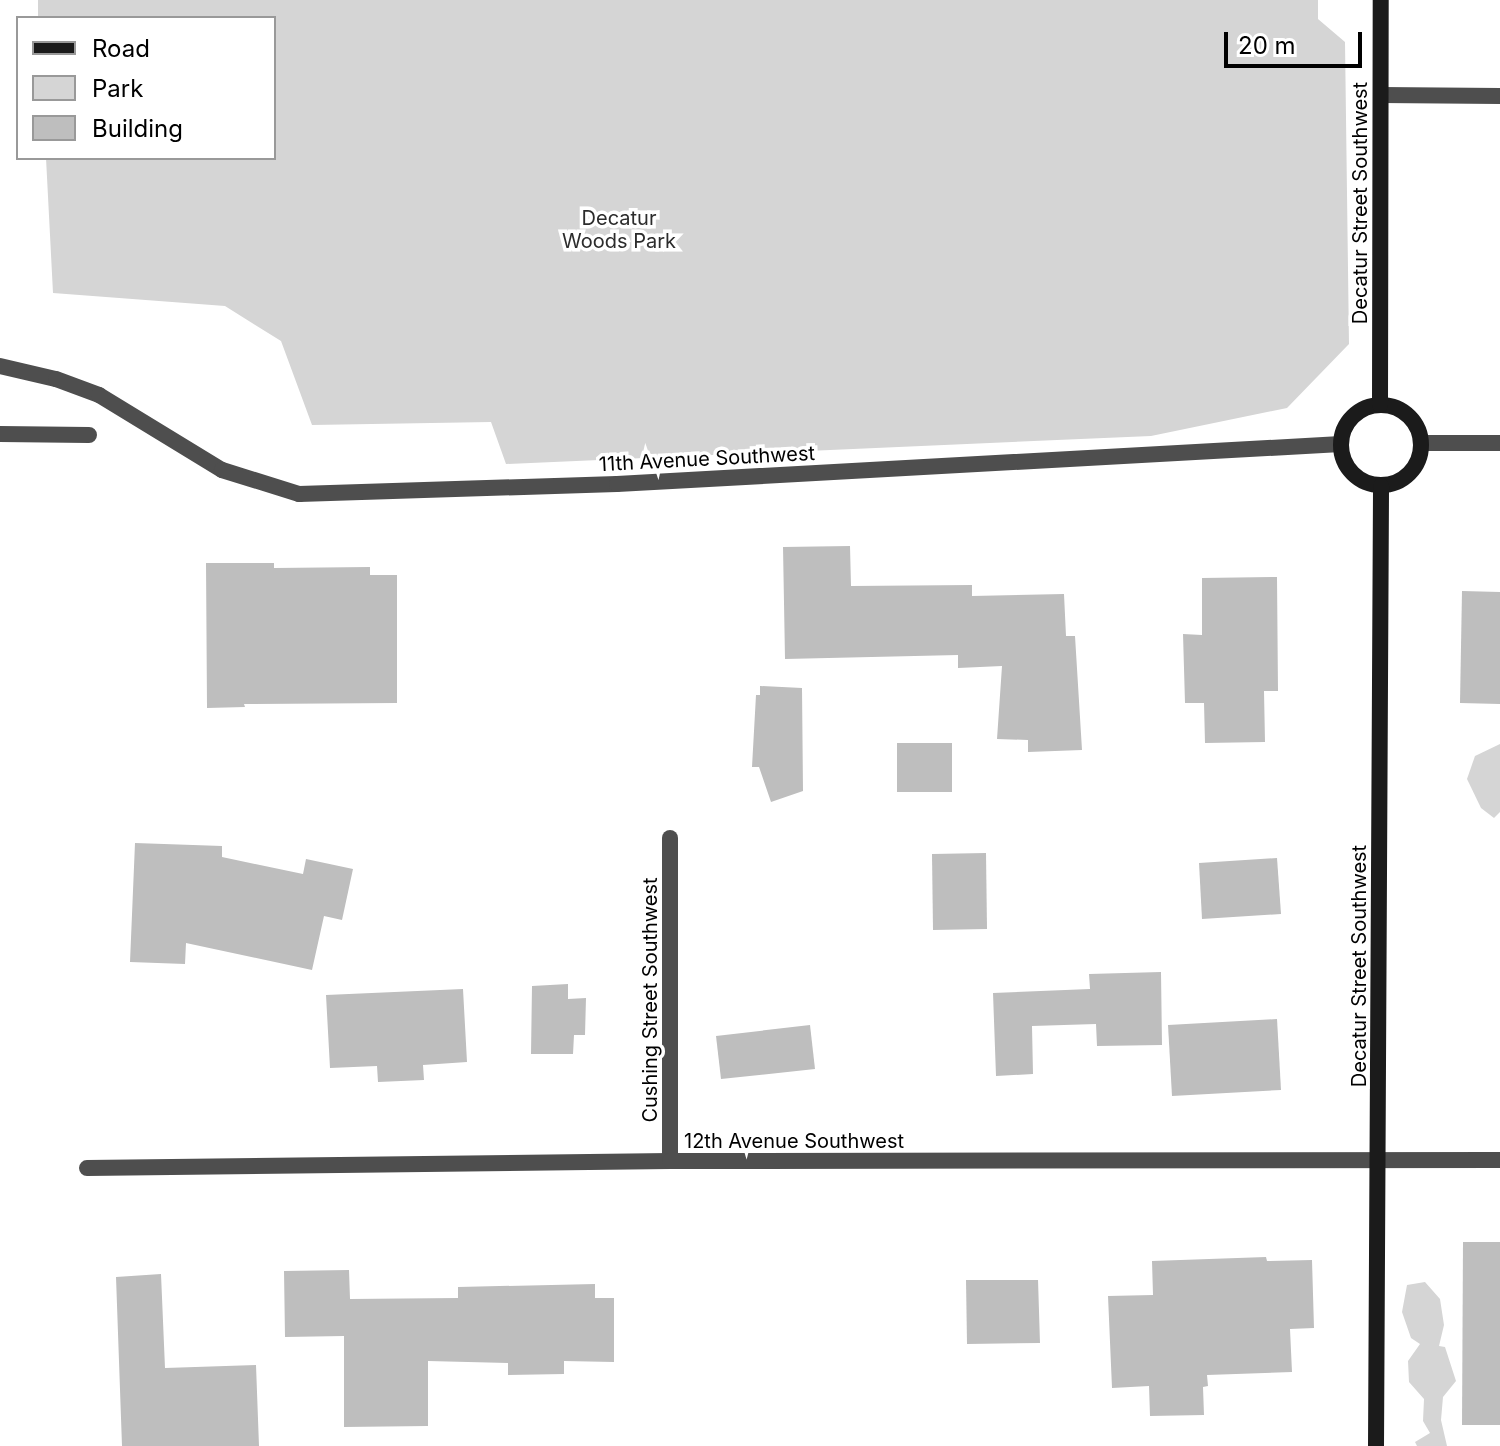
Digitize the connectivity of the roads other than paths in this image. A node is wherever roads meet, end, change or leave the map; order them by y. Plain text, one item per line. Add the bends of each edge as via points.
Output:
1 (1381, 0) edge
2 (1381, 95) junction
3 (1500, 96) edge
4 (0, 366) edge
5 (1380, 405) junction
6 (0, 434) edge
7 (89, 435) dead end
8 (1421, 443) junction
9 (1500, 443) edge
10 (1341, 444) junction
11 (1381, 486) junction
12 (670, 838) dead end
13 (1378, 1160) junction
14 (1500, 1160) edge
15 (670, 1161) junction
16 (87, 1168) dead end
17 (1376, 1446) edge

1 - 2 street, Decatur Street Southwest
2 - 3 street
2 - 5 street, Decatur Street Southwest
4 - 10 street, 11th Avenue Southwest via 99,395 222,470 299,494 617,484
5 - 8 street via 1403,411 1413,420
5 - 10 street via 1351,418
6 - 7 street
8 - 9 street
8 - 11 street via 1411,472
10 - 11 street via 1354,475
11 - 13 street, Decatur Street Southwest
12 - 15 street, Cushing Street Southwest
13 - 14 street, 12th Avenue Southwest
13 - 15 street, 12th Avenue Southwest
13 - 17 street, Decatur Street Southwest
15 - 16 street, 12th Avenue Southwest

